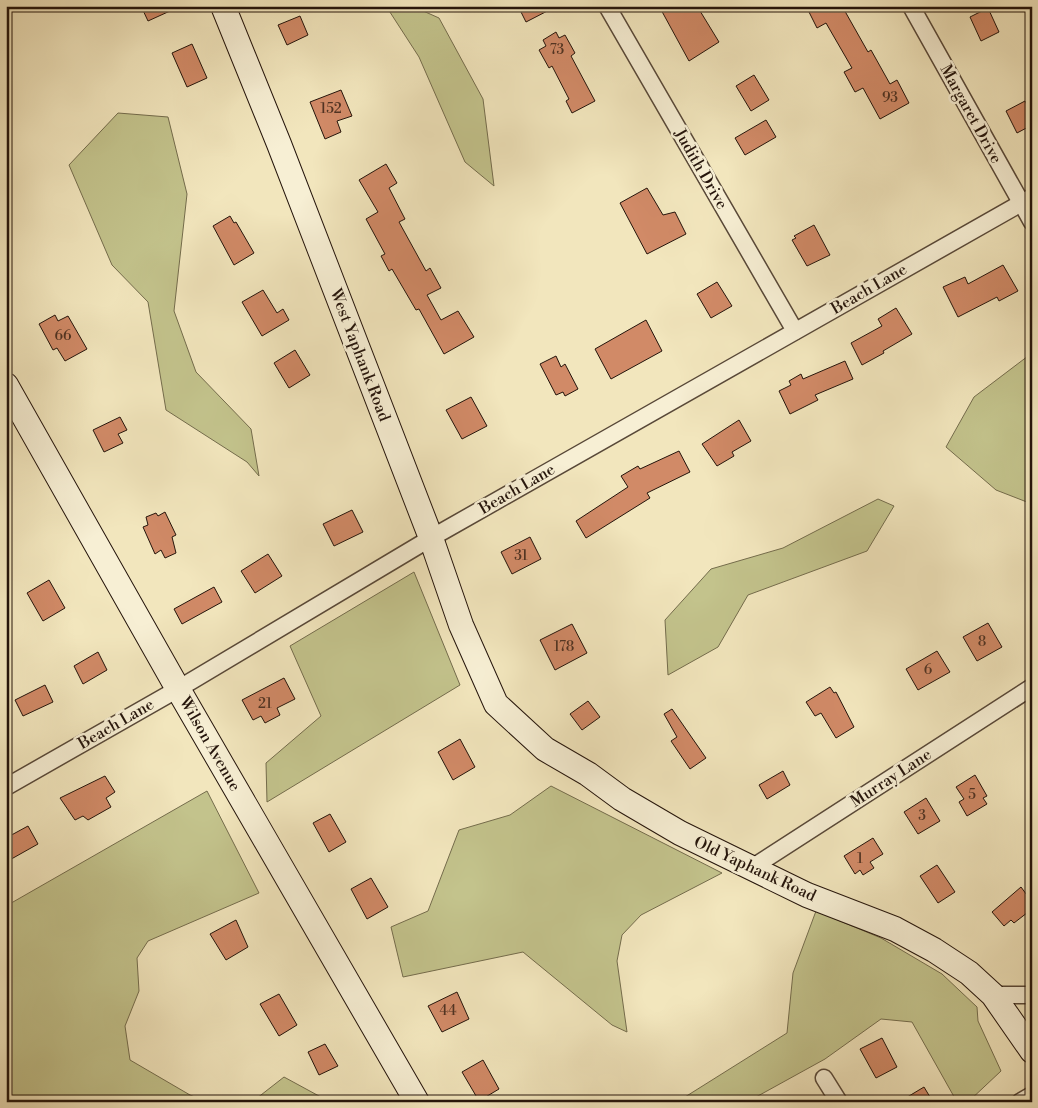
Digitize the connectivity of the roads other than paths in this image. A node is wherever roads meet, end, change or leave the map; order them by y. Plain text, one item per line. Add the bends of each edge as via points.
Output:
1 (223, 6) edge
2 (607, 6) edge
3 (911, 6) edge
4 (1026, 200) edge
5 (1032, 222) edge
6 (795, 331) junction
7 (6, 385) edge
8 (431, 538) junction
9 (1032, 687) edge
10 (178, 689) junction
11 (496, 704) joint
12 (6, 787) edge
13 (750, 869) junction
14 (993, 995) junction
15 (1032, 995) edge
16 (1032, 1051) edge
17 (824, 1078) dead end
18 (1032, 1095) edge
19 (417, 1102) edge
20 (839, 1102) edge
21 (1020, 1102) edge

1 - 8 street, West Yaphank Road
2 - 6 street, Judith Drive
3 - 4 street, Margaret Drive
4 - 5 street, Margaret Drive
4 - 6 street, Beach Lane
6 - 8 street, Beach Lane
7 - 10 street, Wilson Avenue
8 - 10 street, Beach Lane
8 - 11 street, West Yaphank Road via 461,625
9 - 13 street, Murray Lane
10 - 12 street, Beach Lane
10 - 19 street, Wilson Avenue
11 - 13 street, Old Yaphank Road via 545,749 680,833
13 - 14 street, Old Yaphank Road via 895,929 969,973
14 - 15 street
14 - 16 street, Old Yaphank Road
17 - 20 street
18 - 21 street

